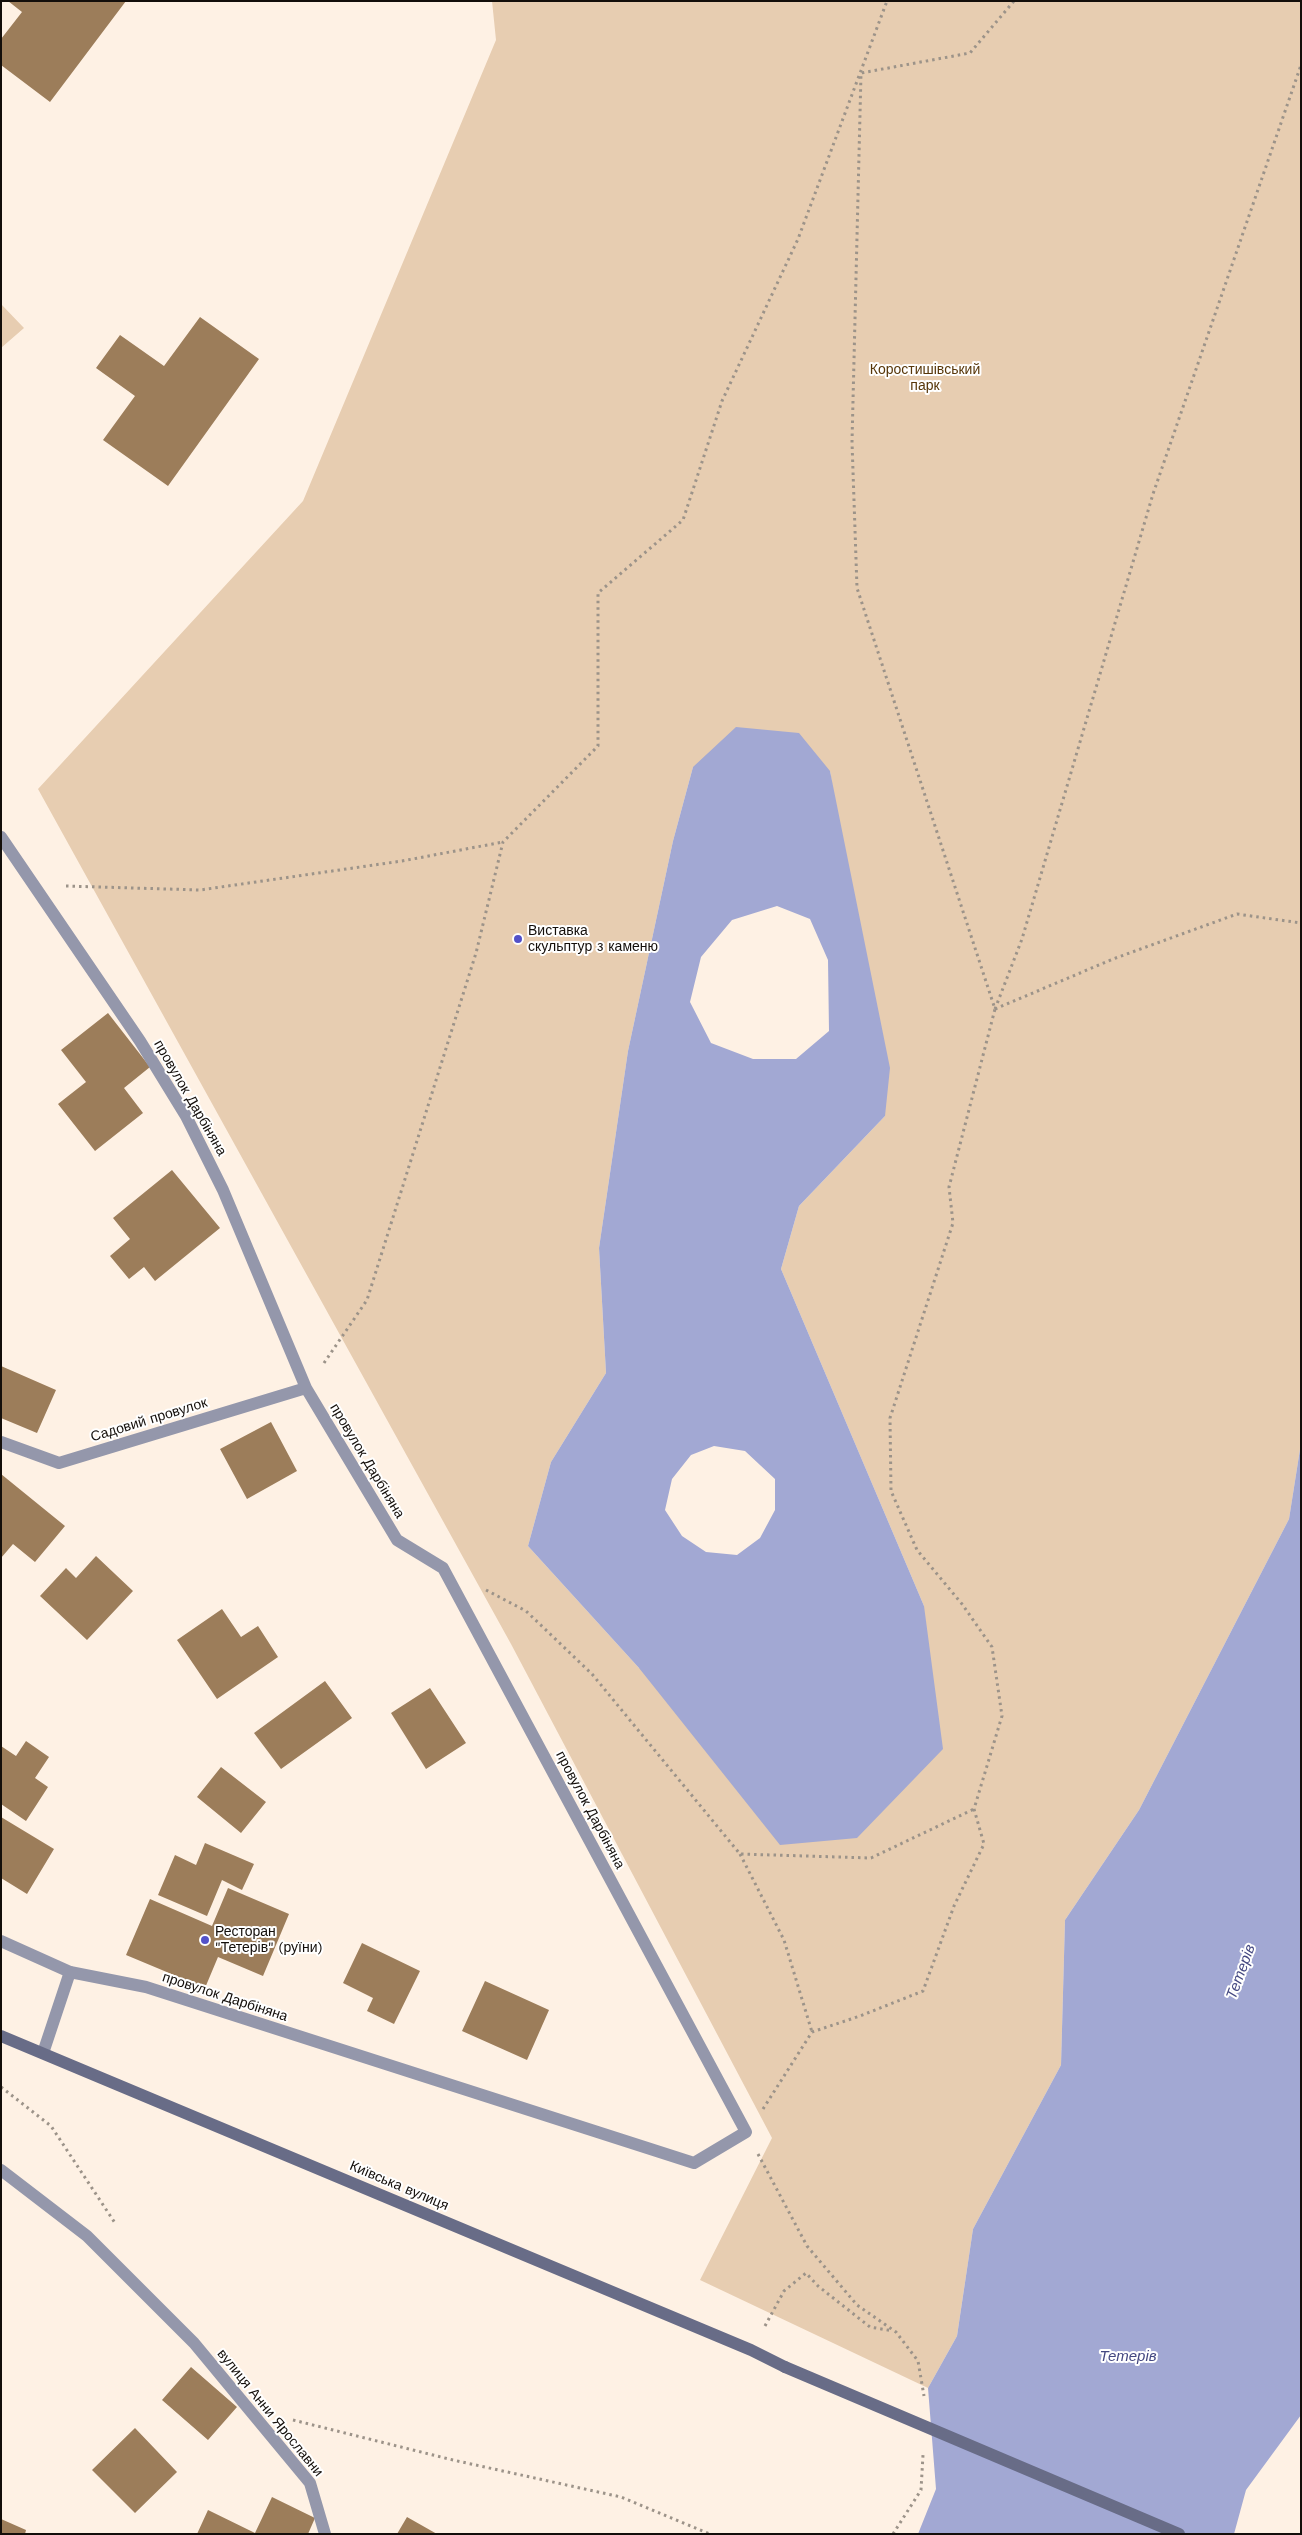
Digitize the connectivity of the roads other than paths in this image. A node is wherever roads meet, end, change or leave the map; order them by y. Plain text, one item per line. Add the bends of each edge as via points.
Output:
1 (1, 837) edge
2 (306, 1388) junction
3 (1, 1442) edge
4 (1, 1941) edge
5 (70, 1972) junction
6 (1, 2036) edge
7 (43, 2053) junction
8 (1, 2170) edge
9 (325, 2534) edge
10 (1179, 2534) edge

1 - 2 street, провулок Дарбіняна via 140,1041 186,1116 223,1190
2 - 3 street, Садовий провулок via 59,1463
2 - 5 street, провулок Дарбіняна via 396,1540 443,1568 746,2132 694,2163 146,1987
4 - 5 street, провулок Дарбіняна
5 - 7 street
6 - 7 main road, Київська вулиця
7 - 10 main road, Київська вулиця, bridge via 751,2350
8 - 9 street, вулиця Анни Ярославни via 87,2236 194,2343 310,2483

